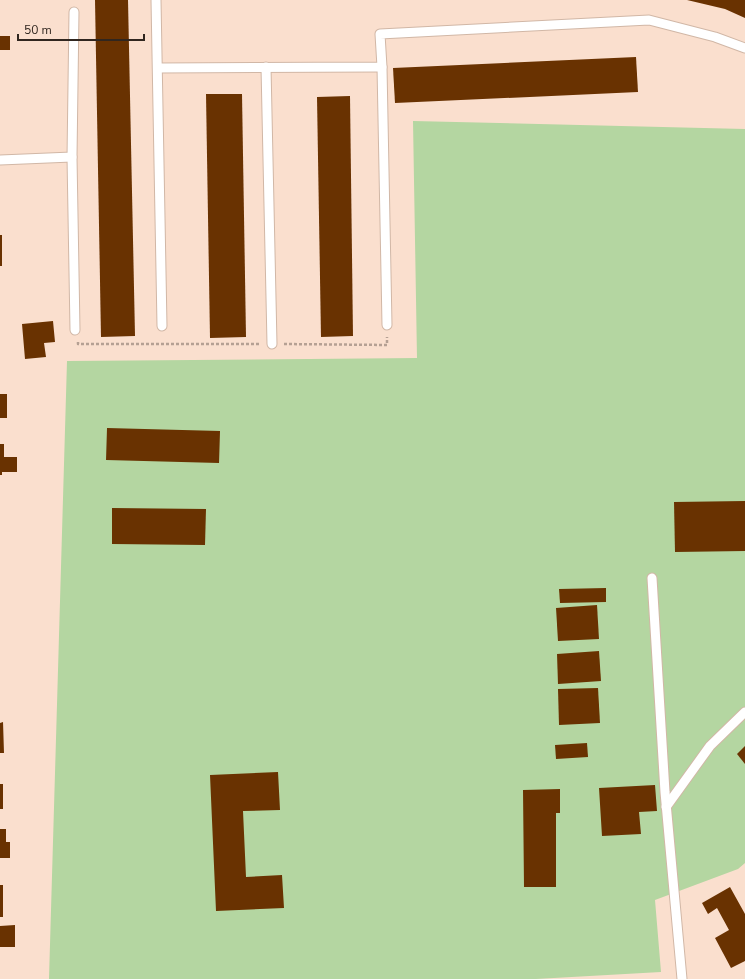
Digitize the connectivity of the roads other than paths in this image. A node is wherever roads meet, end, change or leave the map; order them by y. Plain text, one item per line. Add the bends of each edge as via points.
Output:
1 (156, 0) edge
2 (74, 12) dead end
3 (745, 48) edge
4 (382, 67) junction
5 (158, 68) junction
6 (266, 68) junction
7 (72, 157) junction
8 (0, 160) edge
9 (387, 325) road end
10 (162, 326) dead end
11 (76, 330) road end
12 (272, 344) road end
13 (652, 578) dead end
14 (745, 712) edge
15 (666, 807) junction
16 (682, 979) edge

1 - 5 lane
2 - 7 lane
3 - 4 lane via 715,37 649,20 380,34
4 - 6 lane
4 - 9 lane
5 - 6 lane
5 - 10 lane
6 - 12 lane
7 - 8 lane
7 - 11 lane
13 - 15 lane
14 - 15 lane via 710,746
15 - 16 lane

